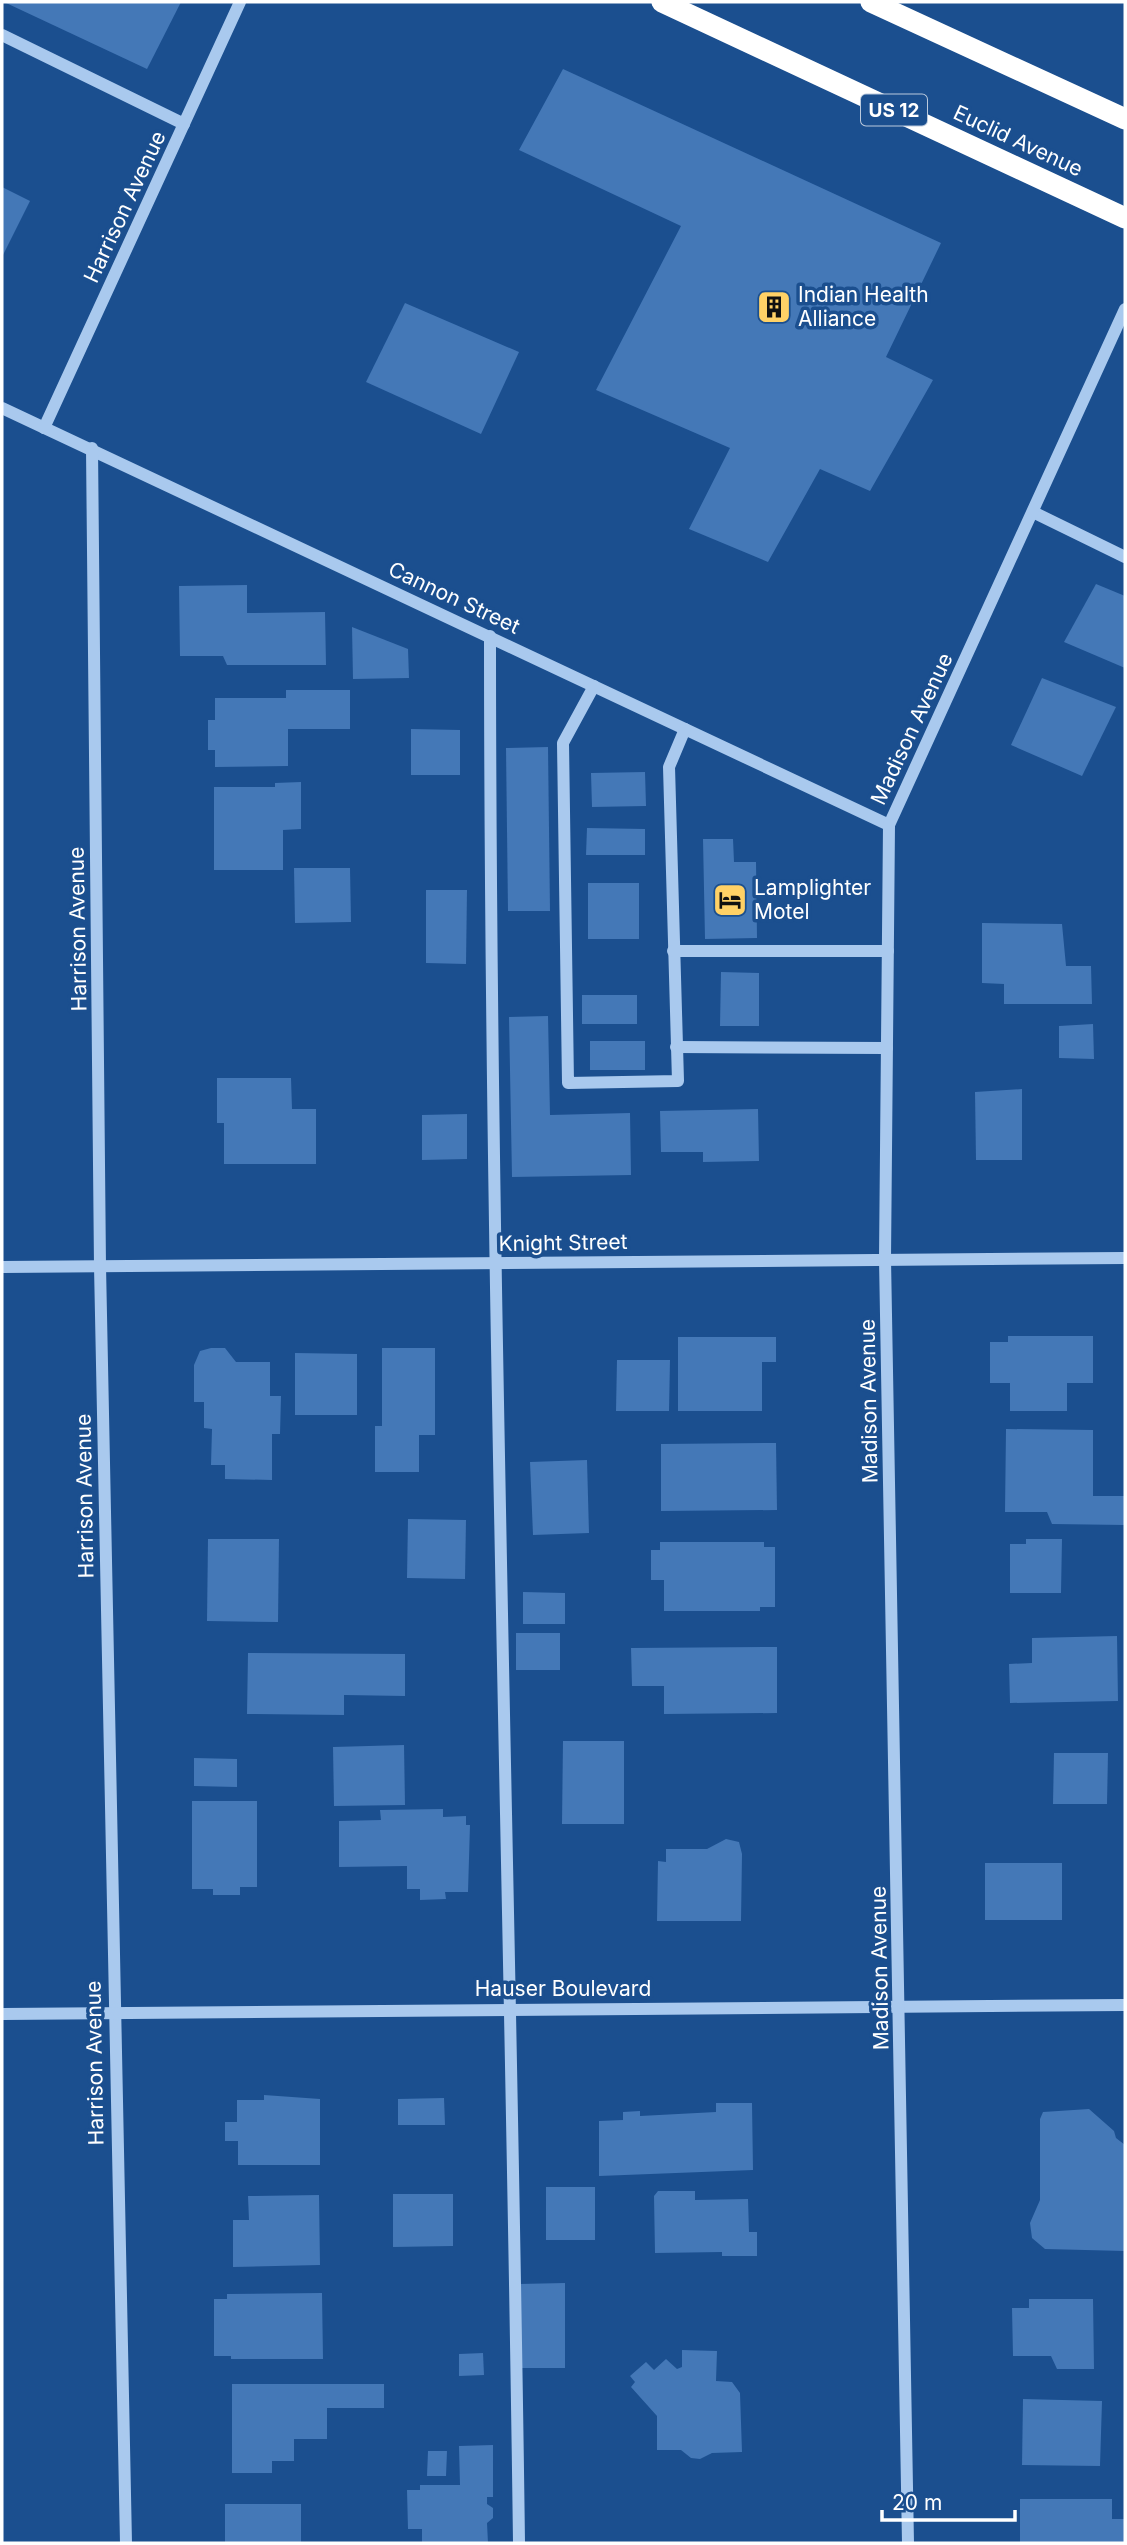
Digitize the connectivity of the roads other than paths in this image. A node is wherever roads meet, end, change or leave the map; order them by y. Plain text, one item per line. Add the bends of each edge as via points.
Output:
1 (240, 2) edge
2 (663, 2) edge
3 (871, 2) edge
4 (2, 35) edge
5 (1125, 119) edge
6 (184, 124) junction
7 (1125, 218) edge
8 (1125, 309) edge
9 (2, 408) edge
10 (44, 428) junction
11 (92, 449) junction
12 (1033, 512) junction
13 (1125, 557) edge
14 (490, 636) junction
15 (594, 686) junction
16 (685, 729) junction
17 (889, 825) junction
18 (673, 951) junction
19 (888, 951) junction
20 (676, 1047) junction
21 (887, 1048) junction
22 (1125, 1258) edge
23 (885, 1259) junction
24 (494, 1263) junction
25 (100, 1266) junction
26 (2, 1267) edge
27 (1125, 2005) edge
28 (901, 2006) junction
29 (512, 2009) junction
30 (113, 2012) junction
31 (2, 2014) edge
32 (126, 2543) edge
33 (519, 2543) edge
34 (908, 2543) edge

1 - 6 street, Harrison Avenue
2 - 7 highway, Euclid Avenue / US 12
3 - 5 highway
4 - 6 street
6 - 10 street, Harrison Avenue
8 - 12 street, Madison Avenue
9 - 10 street, Cannon Street
10 - 11 street, Cannon Street
11 - 14 street, Cannon Street
11 - 25 street, Harrison Avenue
12 - 13 street
12 - 17 street, Madison Avenue
14 - 15 street, Cannon Street
14 - 24 street
15 - 16 street, Cannon Street
15 - 20 street via 563,743 568,1083 678,1080
16 - 17 street, Cannon Street
16 - 18 street via 669,767
17 - 19 street, Madison Avenue
18 - 19 street
18 - 20 street
19 - 21 street, Madison Avenue
20 - 21 street
21 - 23 street, Madison Avenue
22 - 23 street, Knight Street
23 - 24 street, Knight Street
23 - 28 street, Madison Avenue
24 - 25 street, Knight Street
24 - 29 street
25 - 26 street, Knight Street
25 - 30 street, Harrison Avenue
27 - 28 street, Hauser Boulevard
28 - 29 street, Hauser Boulevard
28 - 34 street, Madison Avenue
29 - 30 street, Hauser Boulevard
29 - 33 street
30 - 31 street, Hauser Boulevard
30 - 32 street, Harrison Avenue

